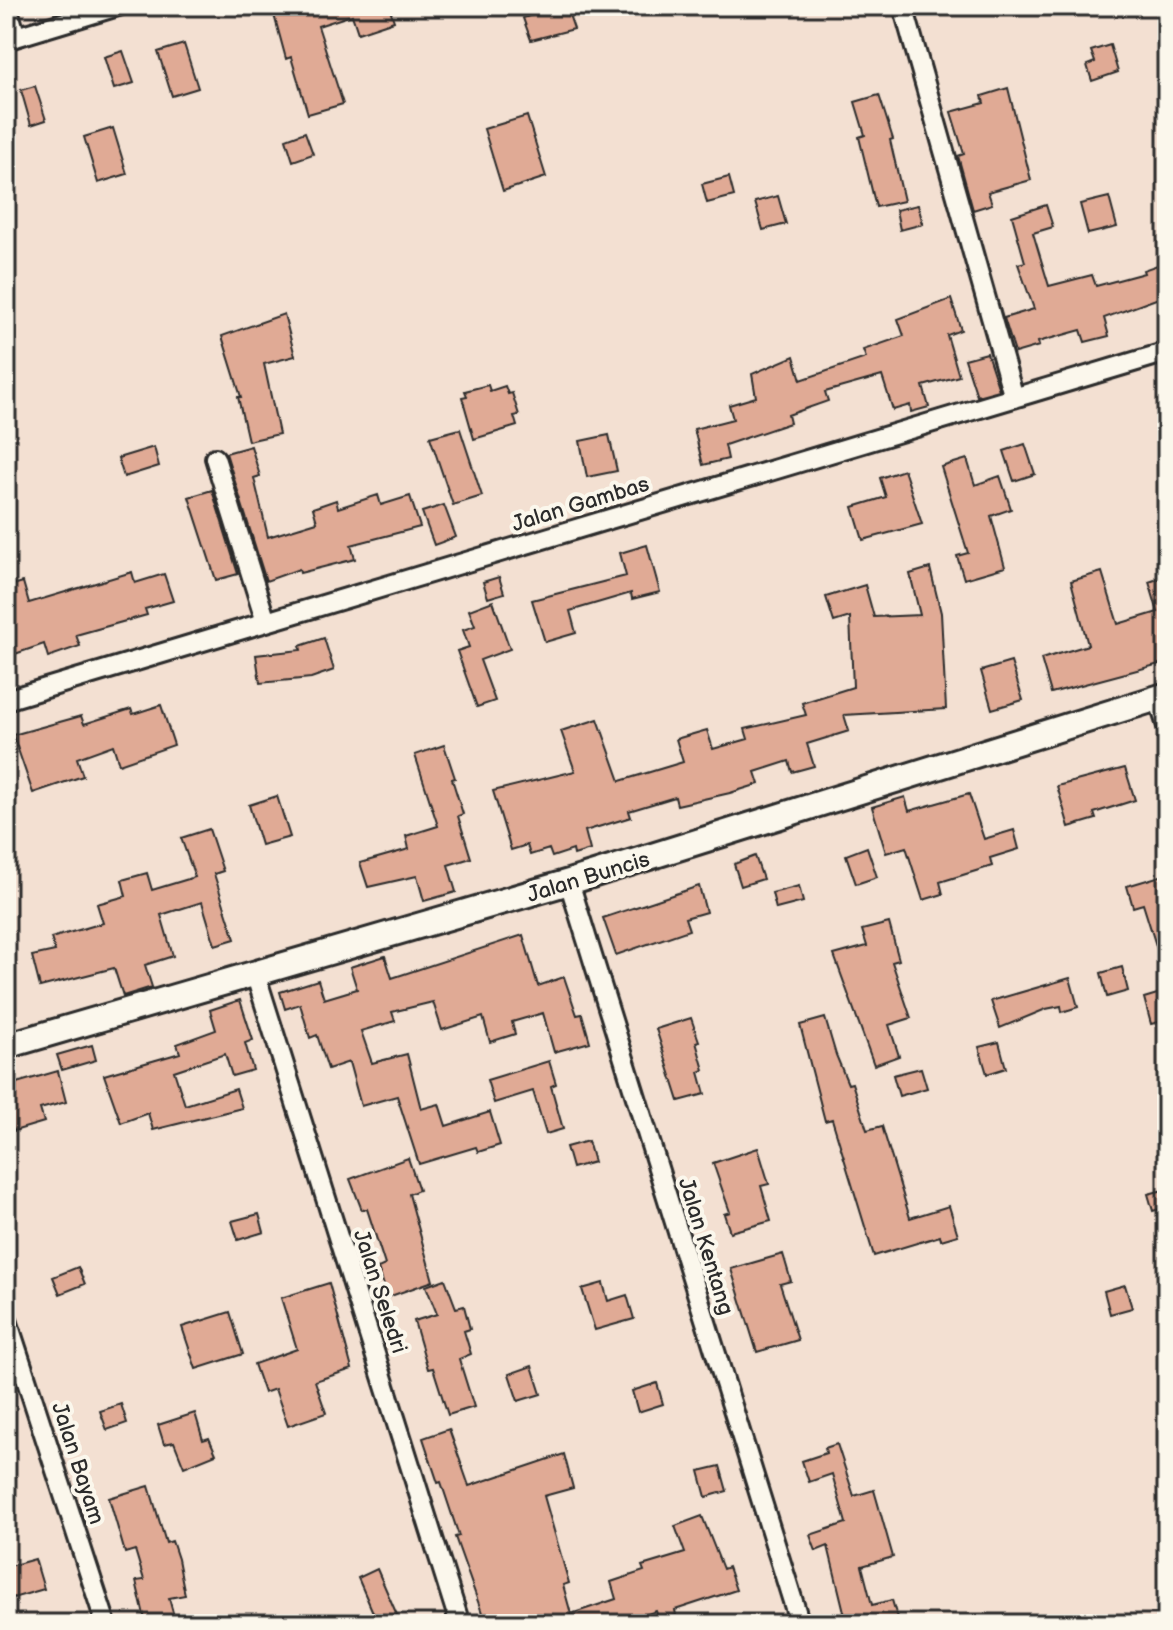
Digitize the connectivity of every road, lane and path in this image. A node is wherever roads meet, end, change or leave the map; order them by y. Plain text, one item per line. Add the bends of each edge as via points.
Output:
1 (7, 6) edge
2 (118, 6) edge
3 (903, 6) edge
4 (11, 38) edge
5 (1167, 352) edge
6 (1014, 398) junction
7 (215, 458) dead end
8 (266, 622) junction
9 (1163, 697) edge
10 (6, 700) edge
11 (1167, 726) edge
12 (569, 882) junction
13 (255, 973) junction
14 (6, 1046) edge
15 (6, 1317) edge
16 (106, 1624) edge
17 (460, 1624) edge
18 (800, 1624) edge

1 - 4 street
2 - 4 street
3 - 6 street
5 - 6 street, Jalan Gambas
6 - 8 street, Jalan Gambas
7 - 8 street
8 - 10 street, Jalan Gambas
9 - 11 street
9 - 12 street, Jalan Buncis
12 - 13 street, Jalan Buncis
12 - 18 street, Jalan Kentang
13 - 14 street, Jalan Buncis
13 - 17 street, Jalan Seledri
15 - 16 street, Jalan Bayam

